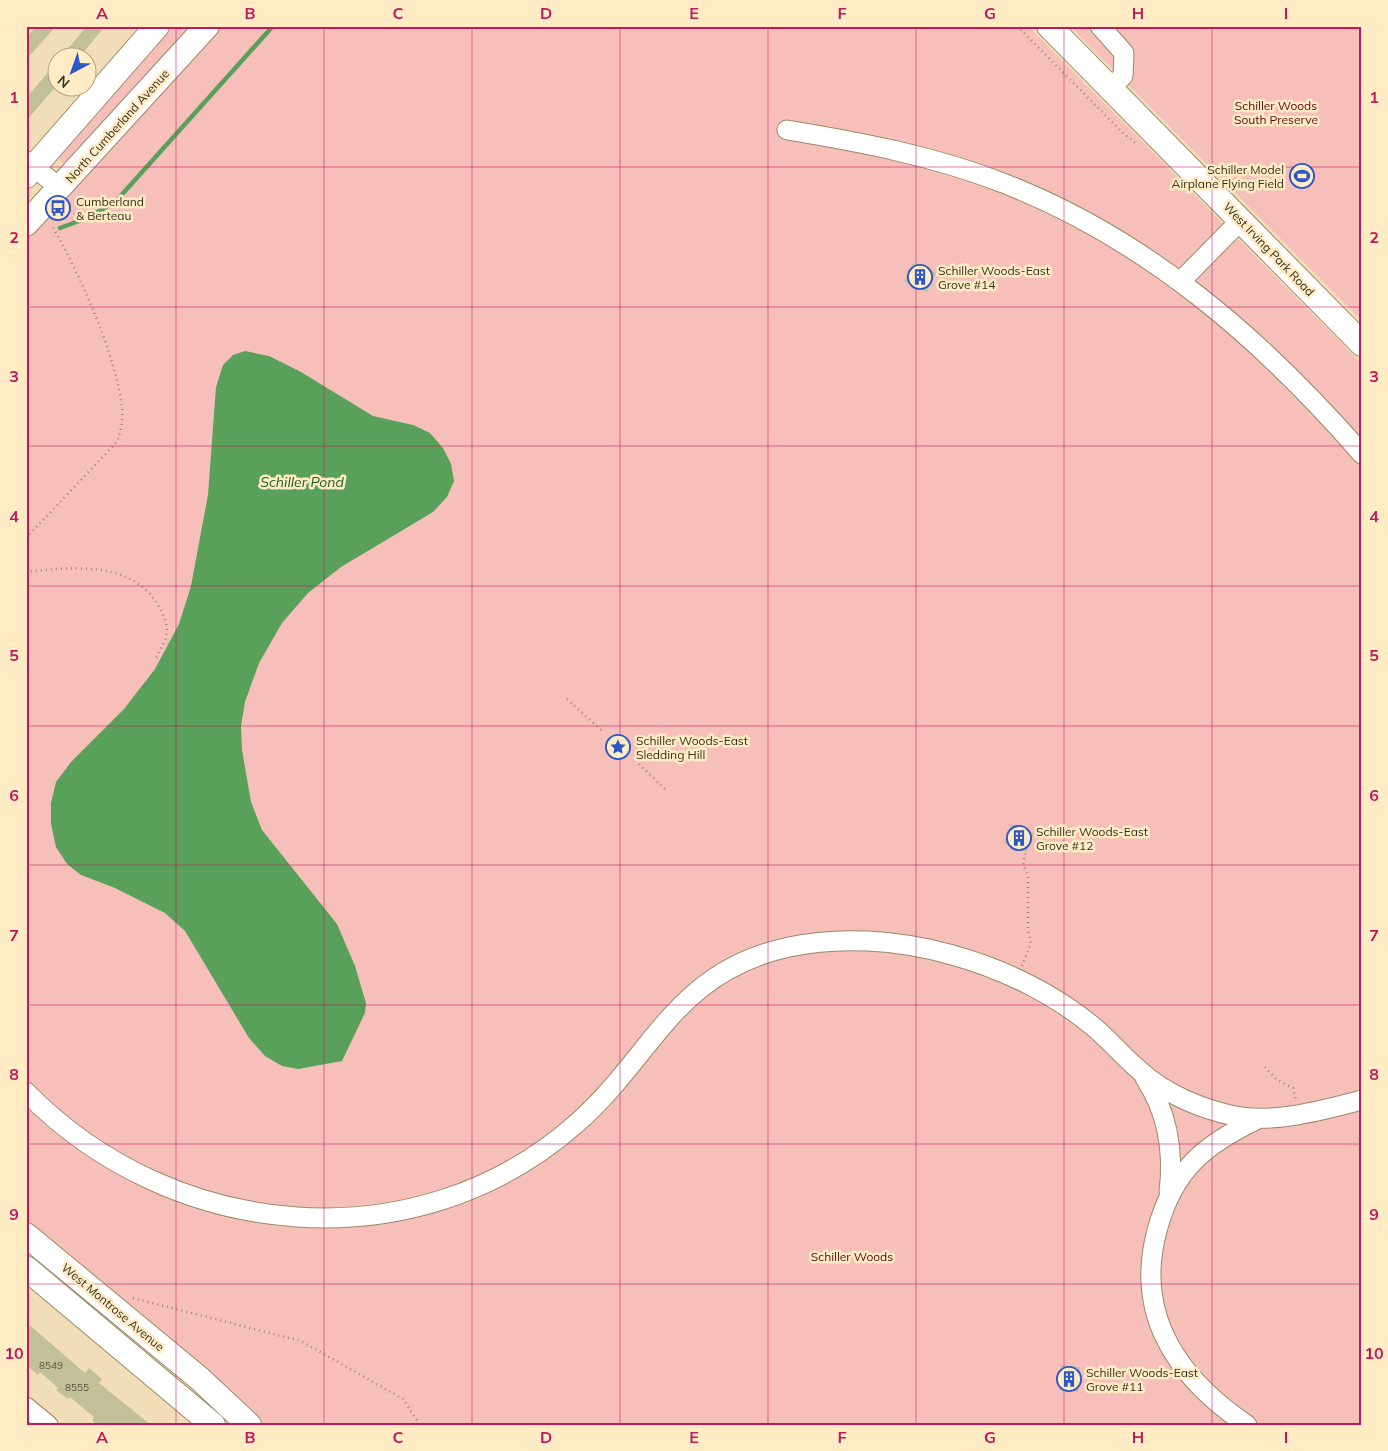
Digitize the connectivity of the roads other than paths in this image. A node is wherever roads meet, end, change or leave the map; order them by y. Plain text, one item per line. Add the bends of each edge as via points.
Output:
1 (157, 26) edge
2 (206, 26) edge
3 (1050, 26) edge
4 (1100, 26) edge
5 (1110, 88) junction
6 (787, 130) dead end
7 (29, 168) edge
8 (60, 188) junction
9 (34, 216) edge
10 (1241, 220) junction
11 (1181, 281) junction
12 (1362, 344) edge
13 (1362, 454) edge
14 (1142, 1073) junction
15 (26, 1092) edge
16 (1362, 1100) edge
17 (1256, 1120) junction
18 (1169, 1194) junction
19 (26, 1236) edge
20 (26, 1268) edge
21 (26, 1407) edge
22 (48, 1425) edge
23 (213, 1425) edge
24 (249, 1425) edge
25 (1246, 1425) edge

1 - 7 main road
2 - 8 main road, North Cumberland Avenue
3 - 5 main road, West Irving Park Road
4 - 5 street via 1124,53 1123,76
5 - 10 main road, West Irving Park Road
6 - 11 street via 896,150 1003,183 1092,226
7 - 8 street
8 - 9 main road, North Cumberland Avenue
10 - 11 street
10 - 12 main road, West Irving Park Road
11 - 13 street via 1274,360
14 - 15 street via 1072,1010 1016,979 992,968 935,951 854,941 808,944 750,958 716,976 659,1028 596,1105 541,1152 504,1175 457,1196 378,1214 322,1219 290,1217 245,1210 190,1195 109,1159 58,1122
14 - 17 street via 1196,1104
14 - 18 street via 1157,1098 1166,1123 1172,1159
16 - 17 street
17 - 18 street via 1201,1154 1178,1178
18 - 25 street via 1149,1263 1149,1281 1157,1317 1163,1334 1186,1370 1215,1402
19 - 24 main road, West Montrose Avenue via 200,1379
20 - 23 main road, West Montrose Avenue
21 - 22 street

